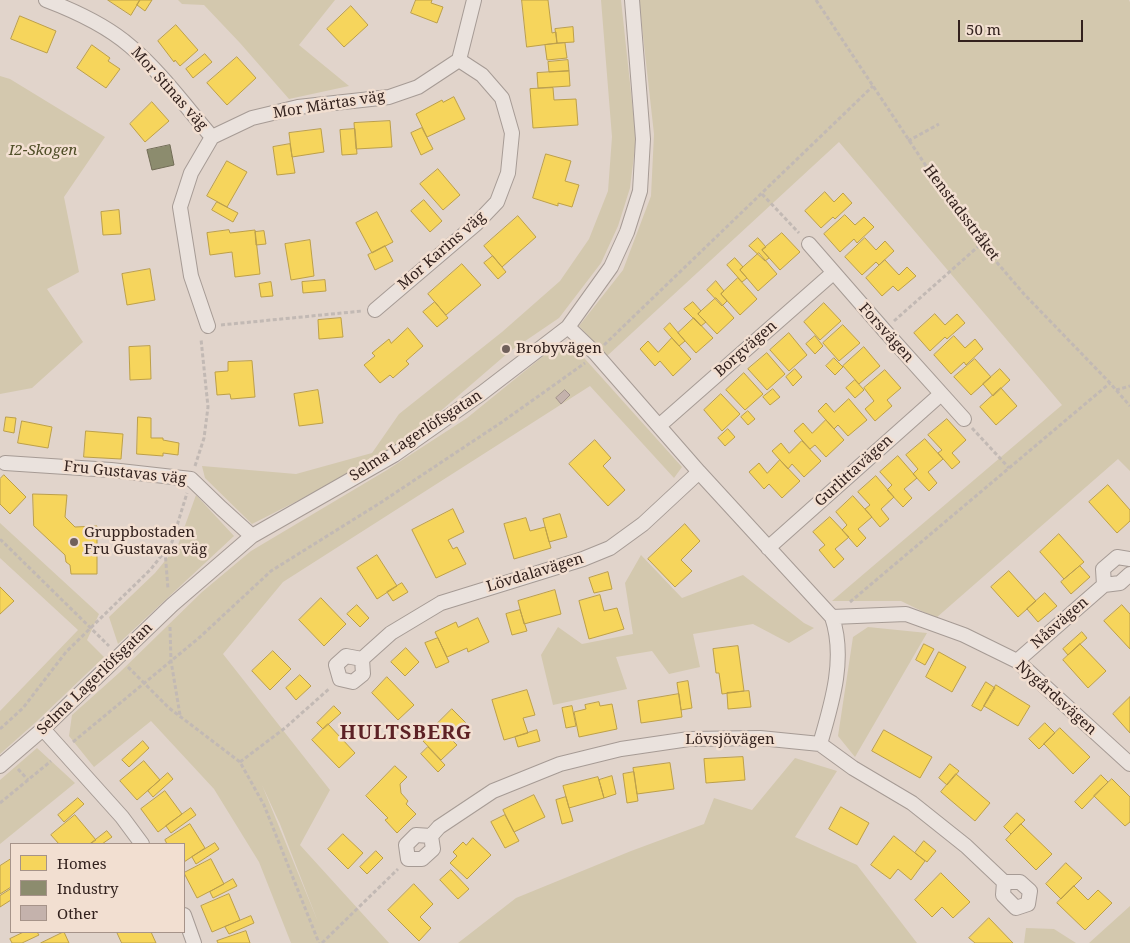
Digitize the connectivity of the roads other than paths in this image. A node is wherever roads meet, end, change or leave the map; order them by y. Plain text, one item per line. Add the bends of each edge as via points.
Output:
1 (46, 0) edge
2 (474, 0) edge
3 (632, 0) edge
4 (459, 60) junction
5 (212, 137) junction
6 (809, 244) road end
7 (833, 273) junction
8 (375, 310) road end
9 (208, 326) road end
10 (568, 327) junction
11 (941, 394) junction
12 (964, 419) road end
13 (660, 425) junction
14 (5, 463) dead end
15 (699, 472) junction
16 (252, 536) junction
17 (768, 548) junction
18 (1130, 559) edge
19 (1130, 574) edge
20 (1104, 585) junction
21 (832, 617) junction
22 (1017, 661) junction
23 (340, 679) road end
24 (43, 729) junction
25 (820, 744) junction
26 (1130, 764) edge
27 (0, 766) edge
28 (141, 843) edge
29 (408, 859) road end
30 (1004, 882) dead end
31 (185, 918) edge
32 (194, 943) edge

1 - 5 street, Mor Stinas väg via 75,12 129,45
2 - 4 street
3 - 10 street, Selma Lagerlöfsgatan via 643,139 640,191 611,267
4 - 5 street, Mor Märtas väg via 418,87 388,97 298,107 252,118
4 - 8 street, Mor Karins väg via 482,74 502,98 512,133 508,173 497,202 476,224
5 - 9 street via 191,173 180,207 191,276
6 - 7 street, Forsvägen
7 - 11 street, Forsvägen
7 - 13 street, Borgvägen
10 - 13 street
10 - 16 street, Selma Lagerlöfsgatan via 394,455
11 - 12 street, Forsvägen
11 - 17 street, Gurlittavägen
13 - 15 street
14 - 16 street, Fru Gustavas väg via 191,479
15 - 17 street
15 - 23 street, Lövdalavägen via 643,524 610,548 441,603 392,633 362,660 346,656 336,666
16 - 24 street, Selma Lagerlöfsgatan via 169,608
17 - 21 street
18 - 20 street via 1117,557 1103,569
19 - 20 street, Nåsvägen via 1120,583
20 - 22 street, Nåsvägen
21 - 22 street, Nygårdsvägen via 906,614 964,635
21 - 25 street via 838,633 837,676
22 - 26 street, Nygårdsvägen
24 - 27 street, Selma Lagerlöfsgatan
24 - 28 street
25 - 29 street, Lövsjövägen via 760,738 689,739 621,749 560,764 493,791 439,826 430,836 433,849 422,859
25 - 30 street via 912,803 966,846
31 - 32 street

